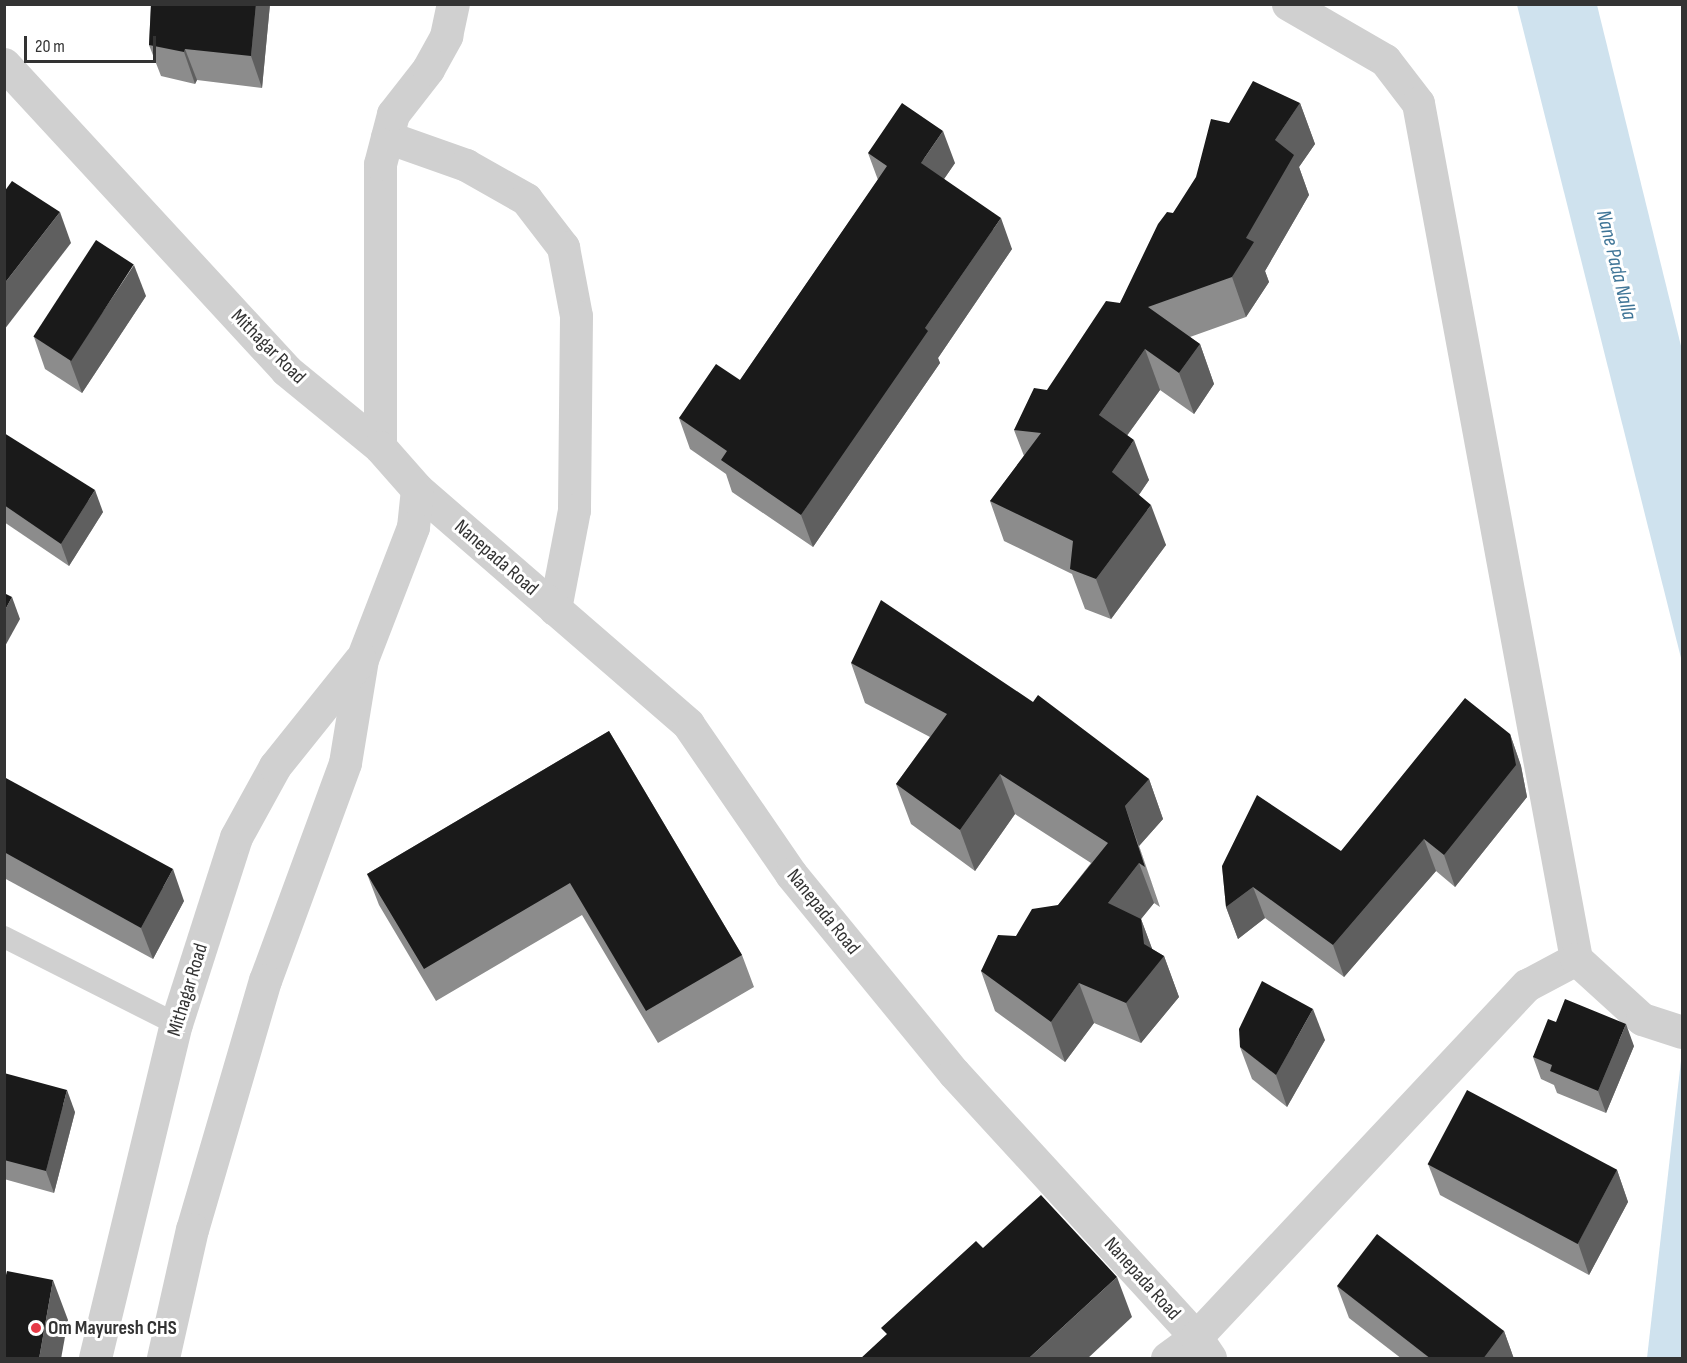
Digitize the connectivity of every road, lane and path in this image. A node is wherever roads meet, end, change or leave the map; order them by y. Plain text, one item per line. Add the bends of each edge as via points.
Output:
1 (453, 4) edge
2 (1288, 4) edge
3 (4, 64) edge
4 (387, 137) junction
5 (380, 447) junction
6 (417, 489) junction
7 (555, 609) junction
8 (362, 659) junction
9 (4, 937) edge
10 (1576, 959) junction
11 (176, 1024) junction
12 (1683, 1032) edge
13 (1203, 1348) edge
14 (95, 1359) edge
15 (163, 1359) edge
16 (1167, 1359) edge

1 - 4 street via 446,36 428,69 393,114
2 - 10 street via 1385,60 1418,103
3 - 5 street, Mithagar Road via 286,370
4 - 5 street via 380,164
4 - 7 street via 466,165 526,198 564,247 576,316 574,510
5 - 6 street, Mithagar Road
6 - 7 street, Nanepada Road
6 - 8 street, Mithagar Road via 413,527
7 - 13 street, Nanepada Road via 688,724 791,874 954,1073
8 - 11 street, Mithagar Road via 276,766 236,837
8 - 15 street, Mithagar Road via 345,763 265,980 192,1229
9 - 11 lane
10 - 12 street via 1642,1019
10 - 13 street via 1527,985
11 - 14 street, Mithagar Road
13 - 16 street

